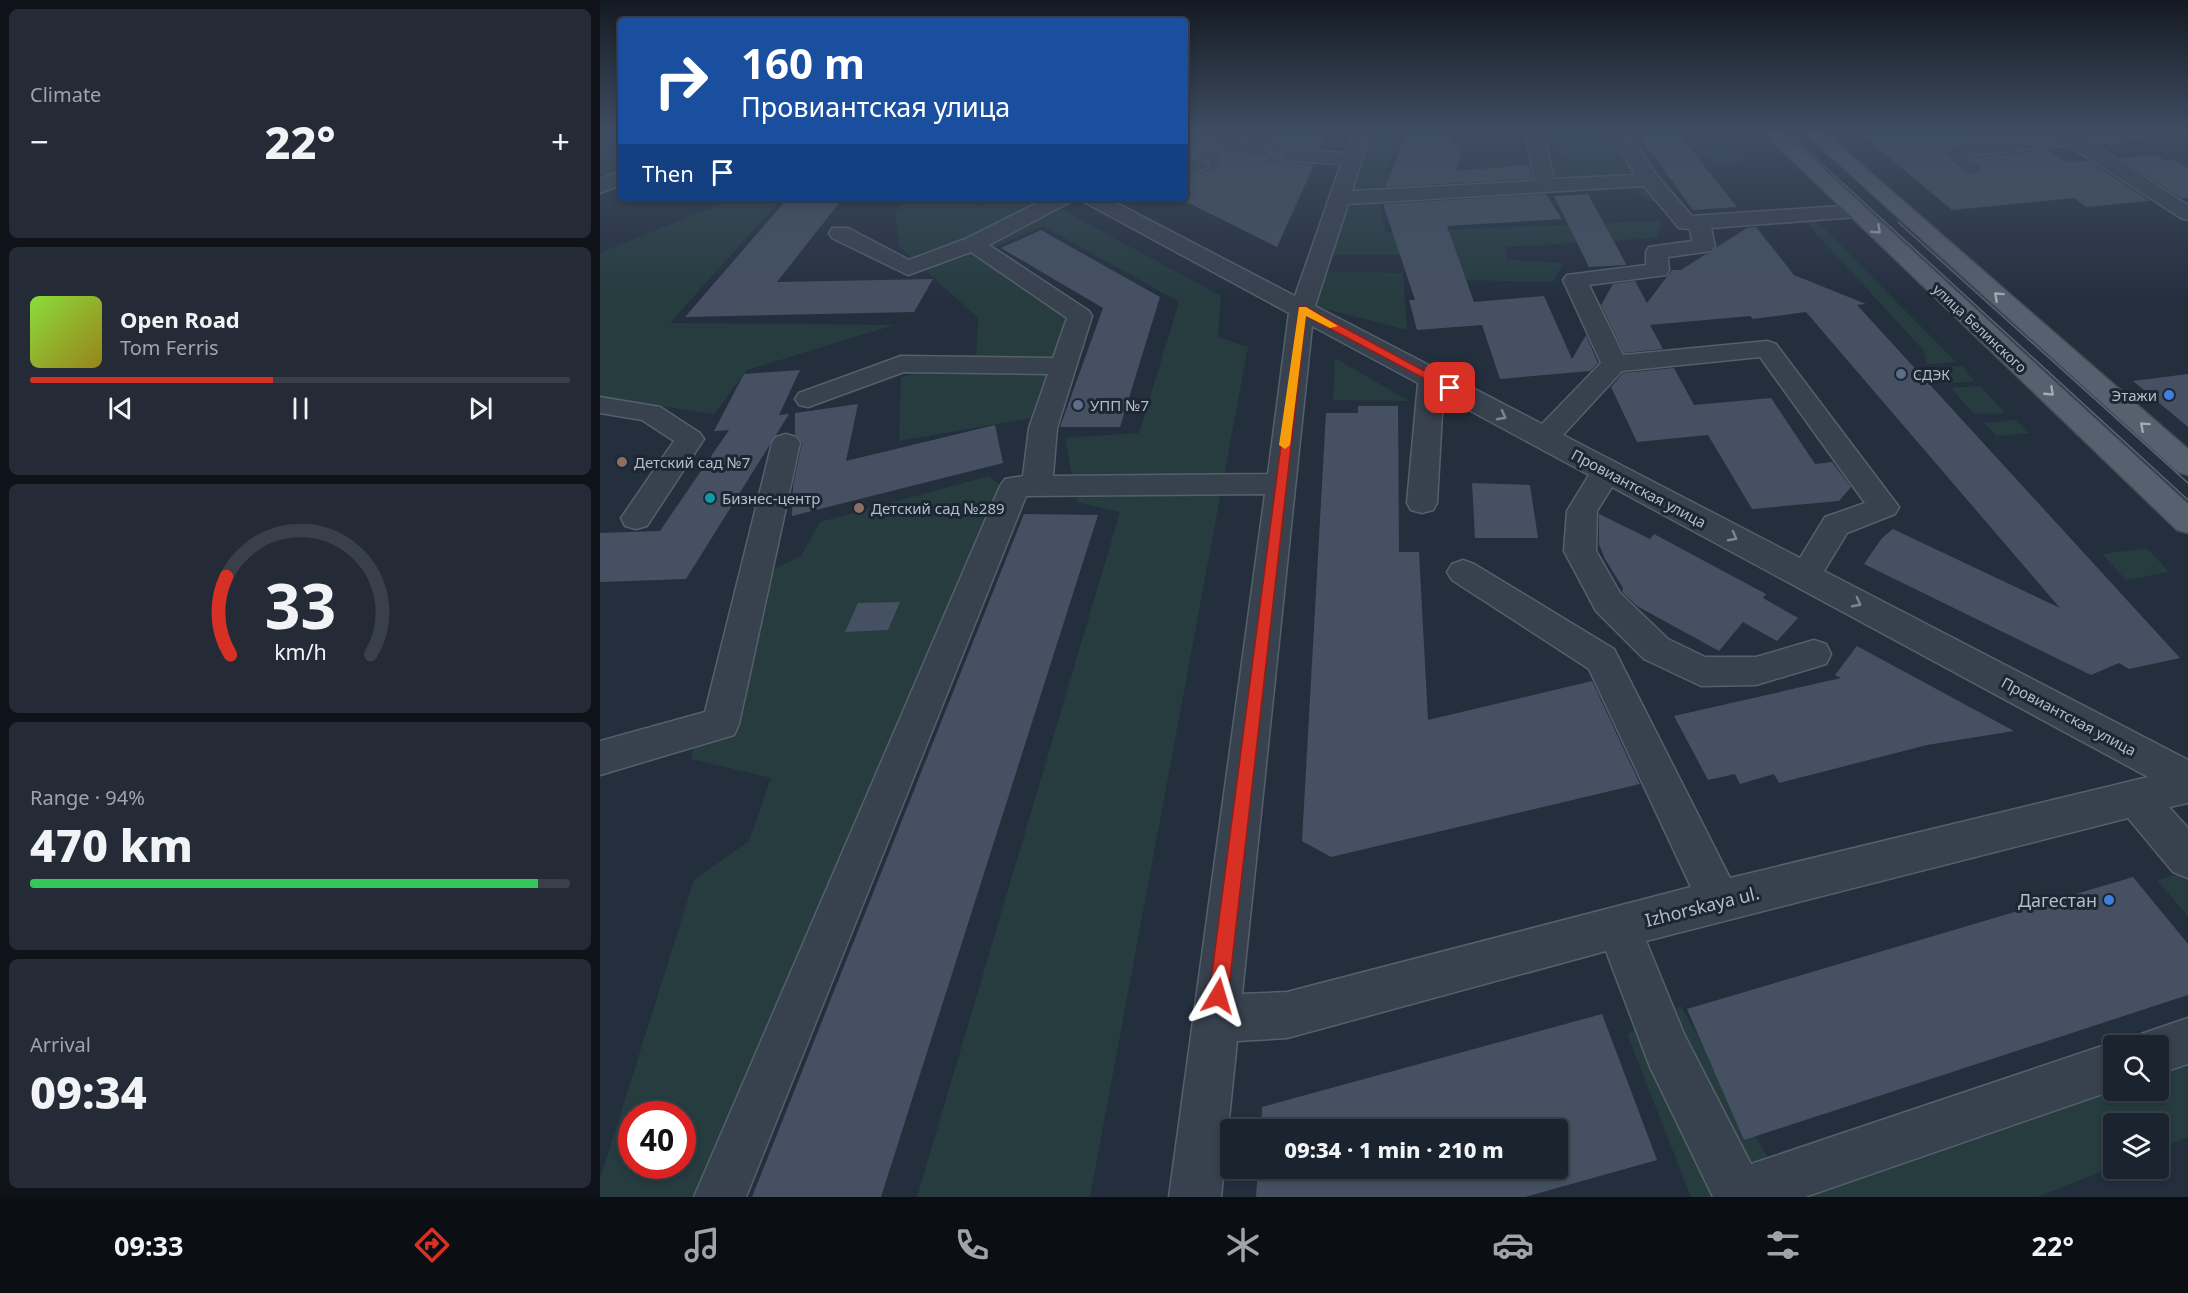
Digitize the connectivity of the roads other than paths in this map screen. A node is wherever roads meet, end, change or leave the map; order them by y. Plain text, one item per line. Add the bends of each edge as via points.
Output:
1 (1343, 189) edge
2 (1497, 189) edge
3 (1656, 189) edge
4 (1832, 189) edge
5 (1877, 189) edge
6 (2150, 189) edge
7 (1340, 198) junction
8 (1057, 201) edge
9 (1108, 201) edge
10 (1856, 211) junction
11 (2188, 213) edge
12 (1699, 222) junction
13 (840, 233) dead end
14 (973, 244) junction
15 (1302, 309) junction
16 (1614, 364) junction
17 (1064, 366) junction
18 (1431, 378) junction
19 (808, 399) dead end
20 (600, 405) edge
21 (1545, 438) junction
22 (786, 443) dead end
23 (2188, 465) edge
24 (1607, 471) junction
25 (1279, 484) junction
26 (1037, 485) junction
27 (1422, 503) dead end
28 (636, 518) dead end
29 (2188, 522) edge
30 (1463, 572) dead end
31 (1805, 576) junction
32 (1814, 654) dead end
33 (600, 758) edge
34 (2188, 779) edge
35 (2188, 785) edge
36 (2136, 798) junction
37 (2188, 858) edge
38 (1719, 901) junction
39 (1618, 926) junction
40 (1215, 1019) junction
41 (2188, 1041) edge
42 (2169, 1047) edge
43 (2103, 1070) edge
44 (720, 1197) edge
45 (1195, 1197) edge

1 - 7 street
2 - 7 street
3 - 12 street via 1687,223
4 - 10 main road, улица Белинского
23 -> 5 main road
6 - 11 street
7 - 15 street
8 - 14 street
9 - 15 street, Провиантская улица
10 - 12 street
10 -> 29 main road, улица Белинского
12 - 16 street via 1704,246 1657,252 1658,270 1575,280
13 - 14 street via 908,268
14 - 17 street via 1080,316
15 - 18 street, Провиантская улица
15 - 25 street
16 - 21 street
16 - 31 street via 1767,349 1884,507 1836,525
17 - 19 street via 901,364
17 - 26 street via 1043,428
18 -> 21 street, Провиантская улица
18 - 27 street
20 - 28 street via 650,413 690,439
21 - 24 street, Провиантская улица
22 - 33 street via 721,724
24 -> 31 street, Провиантская улица
24 - 32 street via 1582,511 1580,551 1608,602 1656,649 1701,672 1756,671
25 - 26 street
25 - 40 street
26 - 44 street via 1015,486
30 - 38 street via 1602,659
31 -> 34 street, Провиантская улица
35 - 36 street, Izhorskaya ul.
36 - 37 street
36 - 38 street, Izhorskaya ul.
38 - 39 street, Izhorskaya ul.
39 - 40 street, Izhorskaya ul. via 1287,1015
39 - 43 street via 1667,1050 1739,1194
40 - 45 street
41 - 42 street

